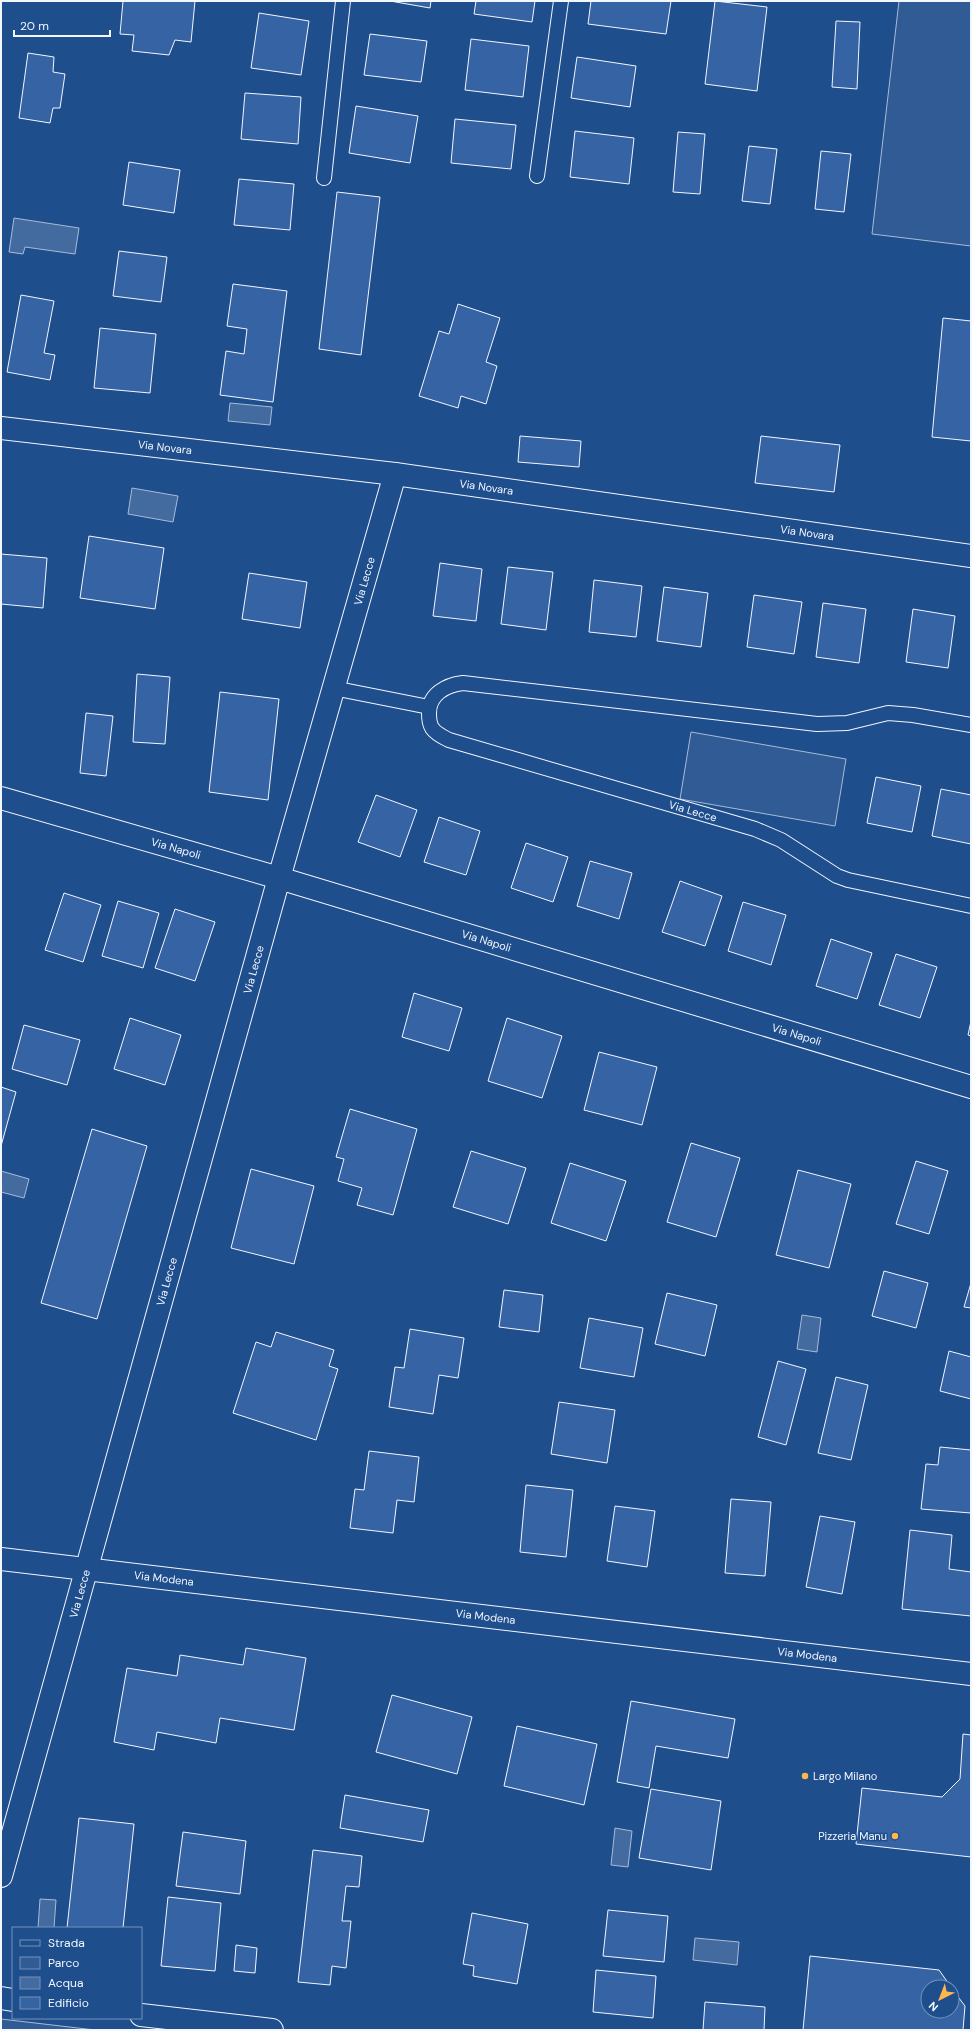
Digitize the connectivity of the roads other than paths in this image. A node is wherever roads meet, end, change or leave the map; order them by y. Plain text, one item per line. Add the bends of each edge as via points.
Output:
1 (343, 1) edge
2 (561, 1) edge
3 (537, 176) dead end
4 (324, 178) dead end
5 (1, 428) edge
6 (395, 474) junction
7 (971, 556) edge
8 (333, 688) junction
9 (429, 707) junction
10 (971, 725) edge
11 (1, 798) edge
12 (279, 878) junction
13 (971, 906) edge
14 (971, 1087) edge
15 (1, 1559) edge
16 (87, 1569) junction
17 (971, 1674) edge
18 (1, 1876) edge
19 (1, 1998) edge
20 (12, 2000) edge
21 (142, 2015) edge
22 (272, 2030) edge

1 - 4 lane
2 - 3 lane
5 - 6 street, Via Novara
6 - 7 street, Via Novara
6 - 8 street, Via Lecce
8 - 9 lane
8 - 12 street, Via Lecce
9 - 10 lane via 434,697 442,690 463,683 817,724 847,723 888,713
9 - 13 lane, Via Lecce via 431,727 439,735 450,740 755,829 781,840 837,876 848,880
11 - 12 street, Via Napoli
12 - 14 street, Via Napoli
12 - 16 street, Via Lecce
15 - 16 street, Via Modena
16 - 17 street, Via Modena
16 - 18 street, Via Lecce
19 - 20 street
21 - 22 street

